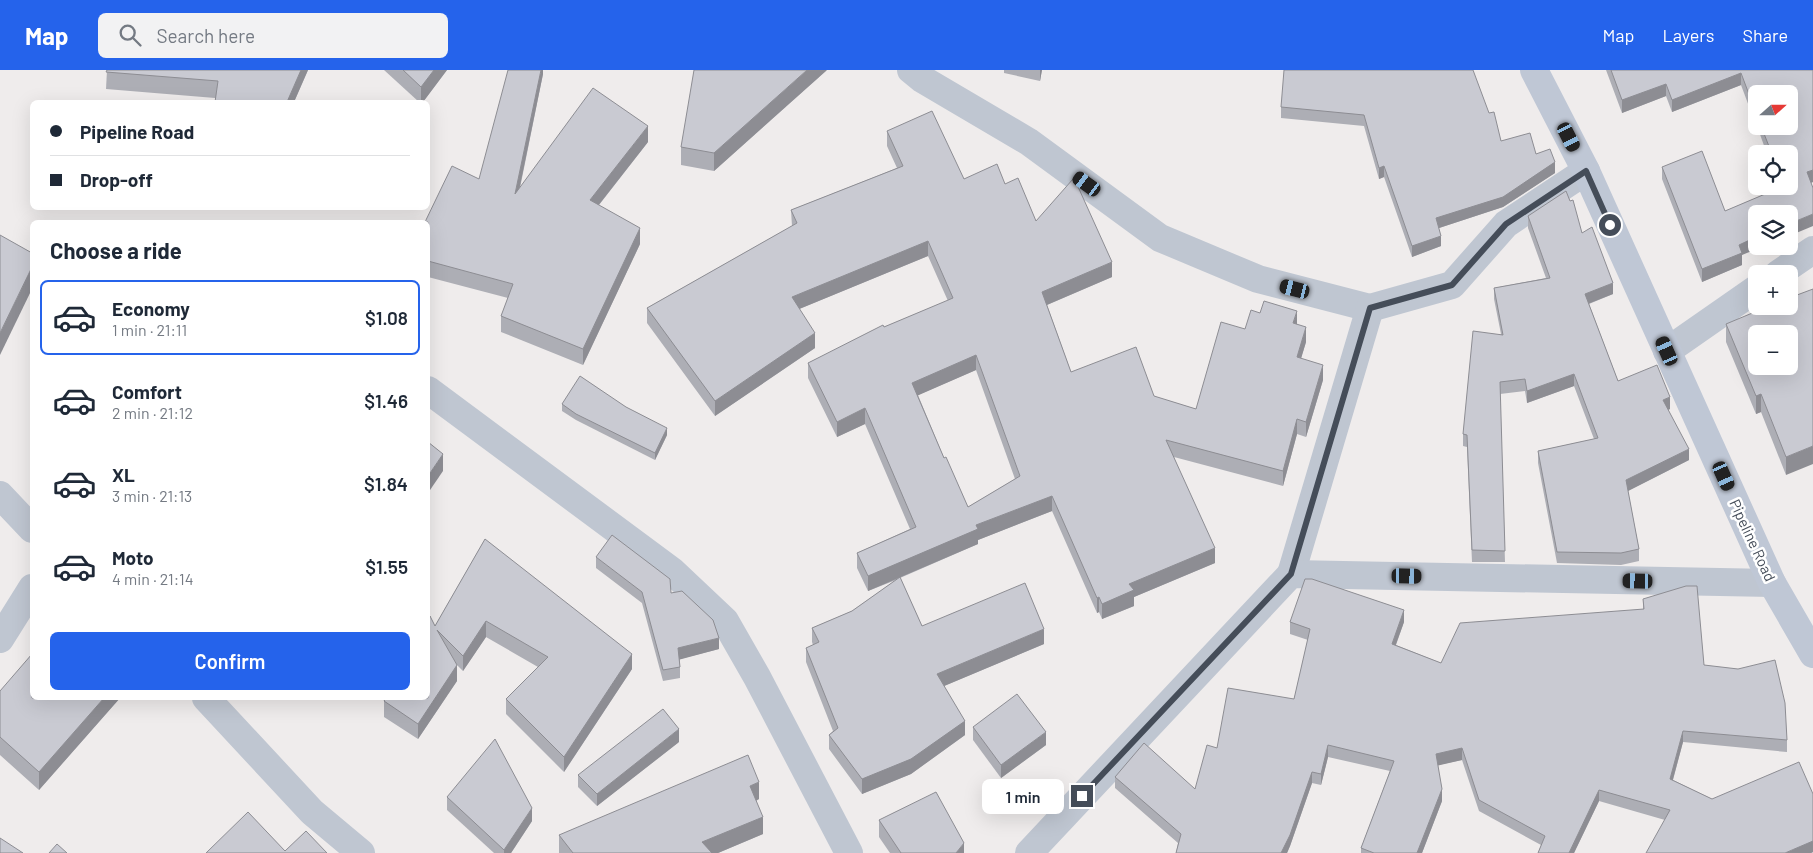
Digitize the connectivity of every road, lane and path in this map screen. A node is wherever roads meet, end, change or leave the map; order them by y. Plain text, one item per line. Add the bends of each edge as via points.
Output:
1 (910, 70) edge
2 (1534, 70) edge
3 (1586, 171) junction
4 (1813, 250) edge
5 (1791, 265) edge
6 (1748, 295) edge
7 (1370, 308) junction
8 (1667, 351) junction
9 (430, 391) edge
10 (0, 495) edge
11 (30, 527) edge
12 (1291, 574) junction
13 (1772, 583) junction
14 (30, 591) edge
15 (0, 639) edge
16 (1813, 654) edge
17 (208, 700) edge
18 (362, 853) edge
19 (849, 853) edge
20 (1028, 853) edge

1 - 7 street via 1029,142 1160,238 1258,279
2 - 3 street, Pipeline Road
3 - 7 street via 1506,224 1452,285
3 - 8 street, Pipeline Road
4 - 5 street
6 - 8 street
7 - 12 street
8 - 13 street, Pipeline Road
9 - 19 street via 672,571 725,621
10 - 11 street
12 - 13 street
12 - 20 street
13 - 16 street, Pipeline Road
14 - 15 street
17 - 18 street via 312,812

